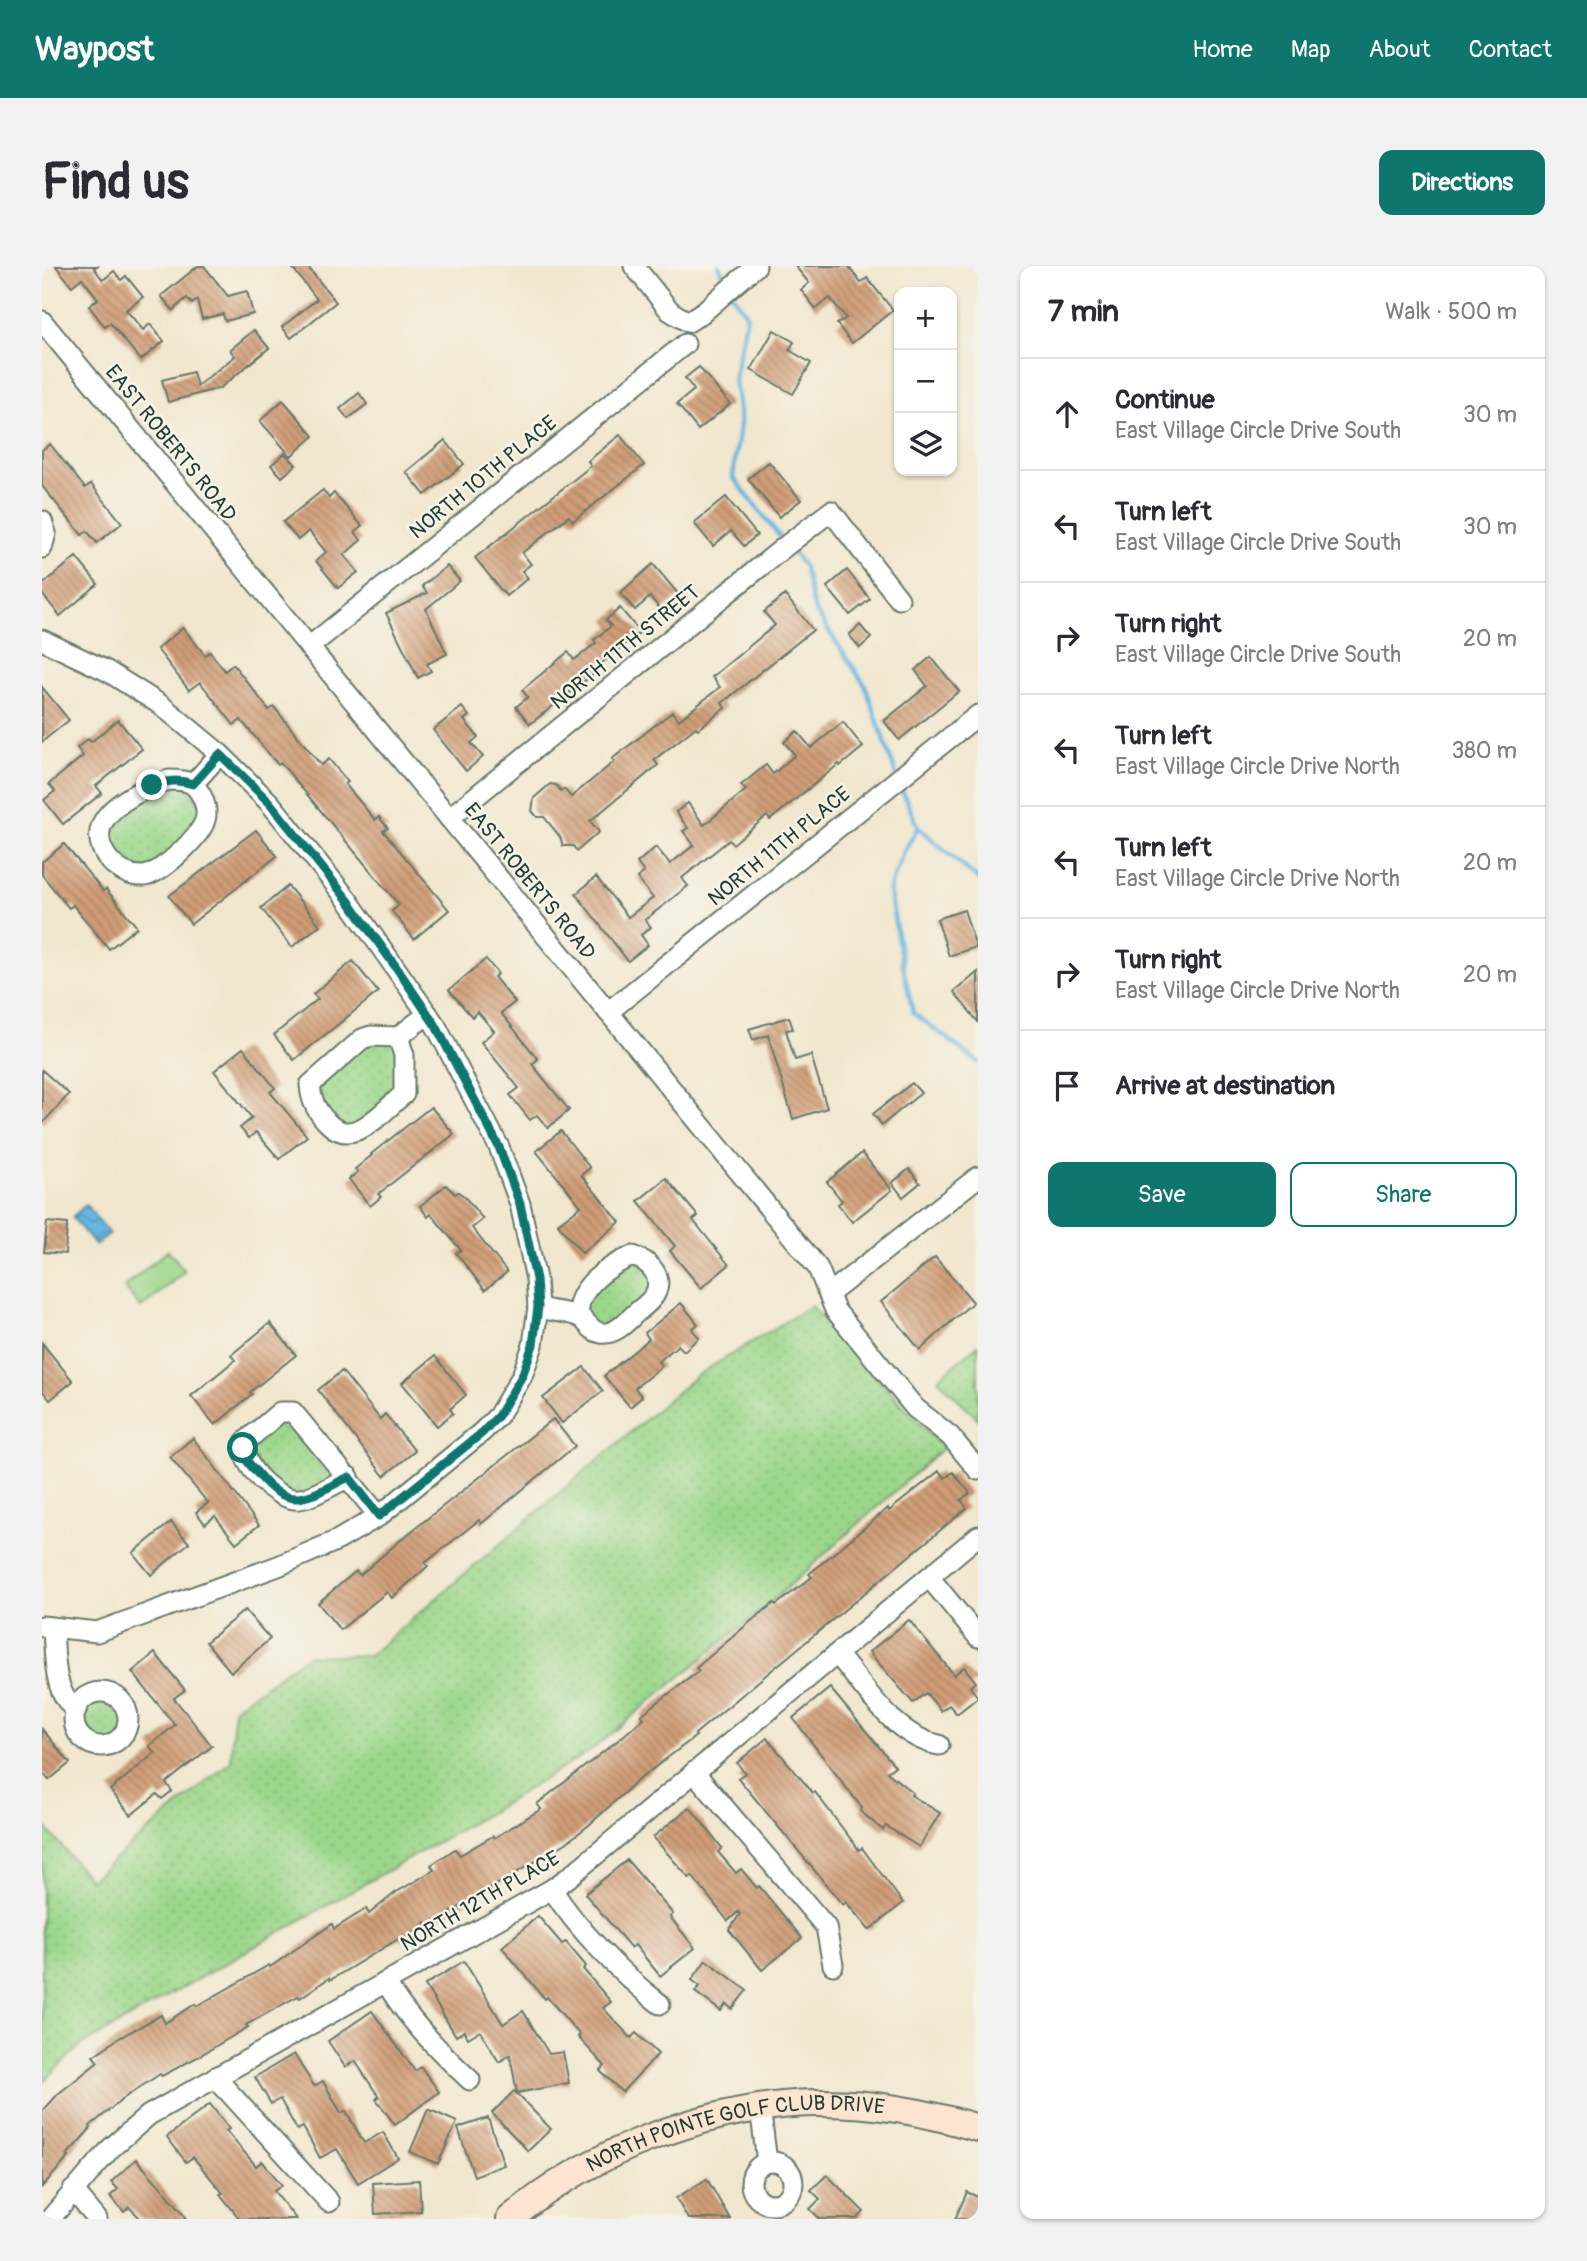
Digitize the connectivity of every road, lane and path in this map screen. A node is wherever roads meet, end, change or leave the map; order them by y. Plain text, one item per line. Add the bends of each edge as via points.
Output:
1 (634, 266) edge
2 (755, 266) edge
3 (42, 321) edge
4 (685, 344) dead end
5 (42, 521) edge
6 (42, 548) edge
7 (899, 599) dead end
8 (42, 640) edge
9 (309, 646) junction
10 (978, 715) edge
11 (220, 754) junction
12 (193, 784) junction
13 (449, 818) junction
14 (608, 1012) junction
15 (428, 1014) junction
16 (398, 1038) junction
17 (978, 1177) edge
18 (829, 1294) junction
19 (538, 1307) junction
20 (579, 1317) dead end
21 (978, 1470) edge
22 (349, 1477) junction
23 (379, 1516) junction
24 (978, 1536) edge
25 (929, 1577) junction
26 (48, 1627) edge
27 (978, 1637) edge
28 (837, 1654) junction
29 (76, 1710) dead end
30 (940, 1745) dead end
31 (694, 1772) junction
32 (552, 1889) junction
33 (833, 1965) dead end
34 (386, 1982) junction
35 (660, 2004) dead end
36 (215, 2077) junction
37 (470, 2080) dead end
38 (761, 2107) junction
39 (978, 2128) edge
40 (767, 2162) junction
41 (73, 2190) junction
42 (329, 2202) dead end
43 (775, 2212) edge
44 (50, 2219) edge
45 (97, 2219) edge
46 (510, 2219) edge

1 - 2 street via 670,311 688,322
3 - 9 street, EAST ROBERTS ROAD
4 - 9 street, NORTH 10TH PLACE
5 - 6 street via 46,533
7 - 13 street, NORTH 11TH STREET via 831,511
8 - 11 street via 107,671 162,705
9 - 13 street, EAST ROBERTS ROAD
10 - 14 street, NORTH 11TH PLACE
11 - 12 street
11 - 15 street via 279,813
12 - 12 street via 169,780 152,785 132,795 104,821 99,835 111,864 143,876 159,871 194,838 207,812
13 - 14 street, EAST ROBERTS ROAD
14 - 18 street, EAST ROBERTS ROAD via 818,1268
15 - 16 street
15 - 19 street via 499,1147 520,1204
16 - 16 street via 362,1039 310,1086 312,1101 333,1129 357,1132 404,1094 404,1055
17 - 18 street
18 - 21 street, EAST ROBERTS ROAD via 835,1310 899,1391 950,1436
19 - 20 street
19 - 23 street via 533,1345 498,1416
22 - 22 street via 293,1412 280,1412 243,1448 244,1457 265,1484 284,1498 300,1499
22 - 23 street
23 - 26 street via 278,1566 97,1633
24 - 25 street, NORTH 12TH PLACE
25 - 27 street
25 - 28 street, NORTH 12TH PLACE
26 - 29 street via 61,1691
28 - 30 street via 900,1727 921,1741
28 - 31 street, NORTH 12TH PLACE
31 - 32 street, NORTH 12TH PLACE
31 - 33 street via 826,1927
32 - 34 street, NORTH 12TH PLACE
32 - 35 street via 564,1909
34 - 36 street, NORTH 12TH PLACE
34 - 37 street via 395,1998
36 - 41 street, NORTH 12TH PLACE via 149,2115
36 - 42 street
38 - 39 street, NORTH POINTE GOLF CLUB DRIVE via 816,2103 880,2107
38 - 40 street
38 - 46 street, NORTH POINTE GOLF CLUB DRIVE via 634,2144 566,2178
40 - 43 street via 755,2169 750,2187 756,2198
40 - 43 street via 783,2165 793,2180 789,2195
41 - 44 street, NORTH 12TH PLACE
41 - 45 street

